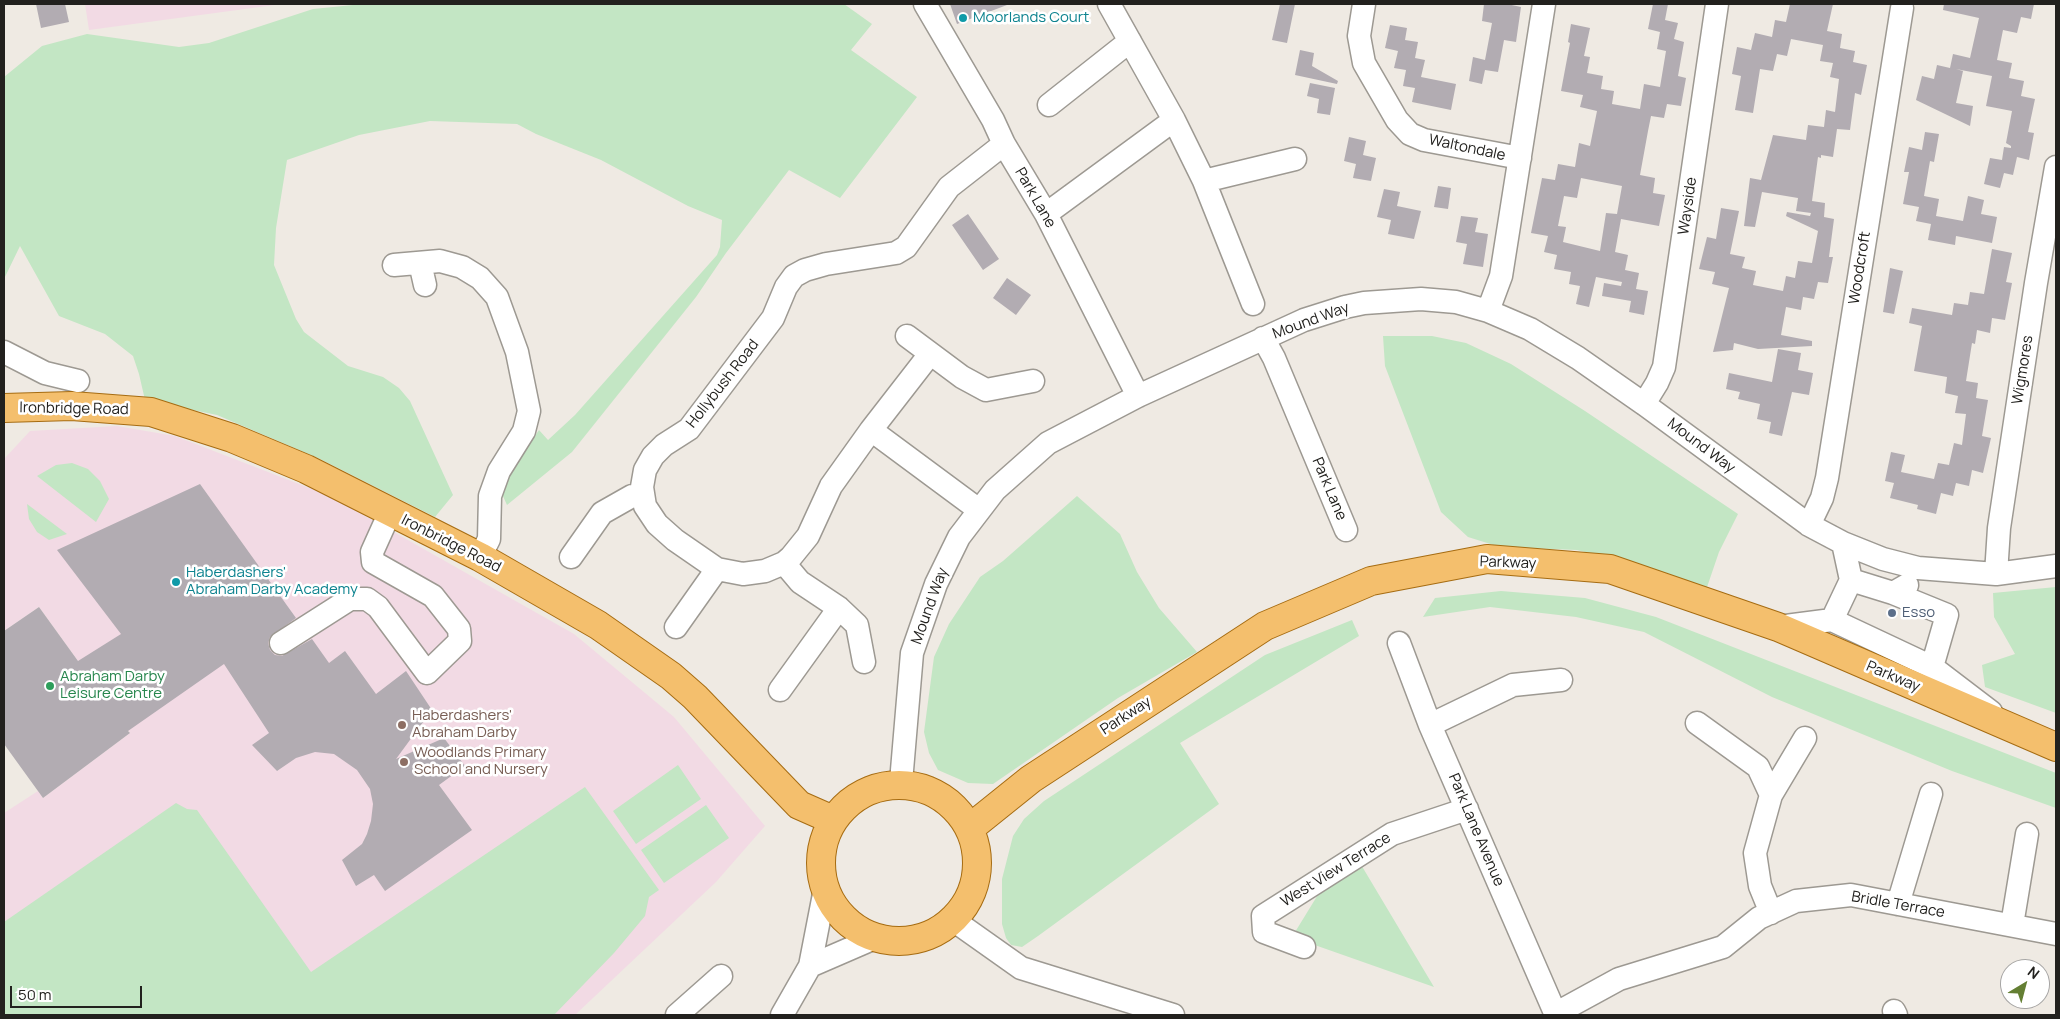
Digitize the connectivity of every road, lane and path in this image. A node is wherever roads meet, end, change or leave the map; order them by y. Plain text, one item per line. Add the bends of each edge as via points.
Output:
1 (925, 4) edge
2 (1109, 4) edge
3 (1364, 4) edge
4 (1544, 4) edge
5 (1717, 4) edge
6 (1902, 8) dead end
7 (1130, 41) junction
8 (1049, 104) dead end
9 (1174, 120) junction
10 (1004, 144) junction
11 (1520, 158) junction
12 (1295, 160) dead end
13 (2056, 167) edge
14 (1204, 181) junction
15 (1046, 214) junction
16 (420, 263) junction
17 (394, 265) dead end
18 (425, 285) dead end
19 (1253, 304) dead end
20 (1488, 311) junction
21 (907, 336) dead end
22 (1263, 338) junction
23 (4, 352) edge
24 (930, 354) junction
25 (78, 380) dead end
26 (1033, 381) dead end
27 (1138, 396) junction
28 (1644, 404) junction
29 (4, 408) edge
30 (870, 430) junction
31 (643, 496) junction
32 (979, 510) junction
33 (390, 512) junction
34 (1809, 525) junction
35 (1346, 530) dead end
36 (1843, 543) junction
37 (480, 557) junction
38 (571, 557) dead end
39 (784, 563) junction
40 (2056, 566) edge
41 (1918, 568) junction
42 (717, 569) junction
43 (1996, 574) junction
44 (1850, 580) junction
45 (1893, 592) junction
46 (839, 608) junction
47 (1832, 620) junction
48 (676, 626) dead end
49 (1778, 627) junction
50 (281, 643) dead end
51 (1398, 643) dead end
52 (864, 662) dead end
53 (1932, 667) junction
54 (1562, 680) dead end
55 (780, 690) dead end
56 (1697, 723) dead end
57 (1430, 725) junction
58 (2012, 728) junction
59 (1805, 738) dead end
60 (2056, 747) edge
61 (901, 782) junction
62 (1931, 794) dead end
63 (1772, 795) junction
64 (1467, 809) junction
65 (833, 820) junction
66 (970, 828) junction
67 (2027, 834) dead end
68 (825, 889) junction
69 (1898, 904) junction
70 (1771, 913) junction
71 (956, 922) junction
72 (2012, 925) junction
73 (2056, 934) edge
74 (877, 937) junction
75 (1304, 947) dead end
76 (810, 966) junction
77 (721, 976) dead end
78 (677, 1015) edge
79 (782, 1015) edge
80 (1173, 1015) edge
81 (1556, 1015) edge

1 - 10 street, Park Lane
2 - 7 street
3 - 11 street, Waltondale via 1359,36 1364,62 1396,120 1410,134 1424,140
4 - 11 street, Waltondale
5 - 28 street, Wayside via 1664,367
6 - 34 street, Woodcroft via 1827,478
7 - 8 street
7 - 9 street
9 - 14 street
9 - 15 street
10 - 15 street, Park Lane
10 - 31 street, Hollybush Road via 949,187 906,246 896,253 826,264 794,276 773,318 689,429 653,456 645,470
11 - 20 street, Waltondale via 1501,276
12 - 14 street
13 - 43 street, Wigmores via 1999,522
14 - 19 street
15 - 27 street, Park Lane
16 - 17 street
16 - 18 street
16 - 37 street via 440,261 462,267 480,278 497,297 519,361 529,411 524,431 499,472 490,496 489,539
20 - 22 street, Mound Way via 1434,300 1382,301 1327,312
20 - 28 street, Mound Way via 1552,341
21 - 24 street
22 - 27 street, Mound Way
22 - 35 street, Park Lane
23 - 25 street via 46,373
24 - 26 street via 986,390
24 - 30 street, Hollybush Road
27 - 32 street, Mound Way via 1048,443 995,490
28 - 34 street, Mound Way
29 - 33 main road, Ironbridge Road via 72,406 151,412 232,438 306,469
30 - 32 street
30 - 39 street, Hollybush Road via 831,486 808,536
31 - 38 street via 632,496 602,513
31 - 42 street, Hollybush Road via 645,506 657,524 694,555
32 - 61 street, Mound Way via 959,537 936,584 912,653
33 - 37 main road, Ironbridge Road
33 - 50 street via 372,552 373,562 434,596 459,628 460,641 427,673 378,607 367,599 350,600
34 - 36 street, Mound Way
36 - 41 street, Mound Way via 1883,559
36 - 44 street
37 - 65 main road, Ironbridge Road via 598,625 670,676 799,804
39 - 42 street, Hollybush Road via 765,571 743,574
39 - 46 street via 800,582
40 - 43 street, Mound Way
41 - 43 street, Mound Way
41 - 45 street via 1912,582
42 - 48 street
44 - 45 street
44 - 47 street
45 - 53 street via 1947,615
46 - 52 street via 857,625
46 - 55 street
47 - 49 street
47 - 53 street
49 - 58 main road, Parkway
49 - 66 main road, Parkway via 1610,569 1487,559 1371,581 1264,626 1030,779
51 - 57 street, Park Lane Avenue
53 - 58 street
54 - 57 street via 1513,685
56 - 63 street via 1758,767
57 - 64 street, Park Lane Avenue
58 - 60 main road, Parkway
59 - 63 street
61 - 65 main road via 856,797
61 - 66 main road via 936,793 958,810
62 - 69 street
63 - 70 street via 1755,852 1760,886
64 - 75 street, West View Terrace via 1392,834 1263,916 1264,932
64 - 81 street, Park Lane Avenue
65 - 68 main road via 820,856
66 - 71 main road via 978,867 969,901
67 - 72 street
68 - 74 main road via 834,908 857,931
68 - 76 street
69 - 70 street, Bridle Terrace via 1851,895 1796,902
69 - 72 street, Bridle Terrace
70 - 81 street, Bridle Terrace via 1759,918 1723,947 1620,979
71 - 74 main road via 915,941 890,942
71 - 80 street via 1022,968
72 - 73 street, Bridle Terrace
74 - 76 street
76 - 79 street
77 - 78 street

